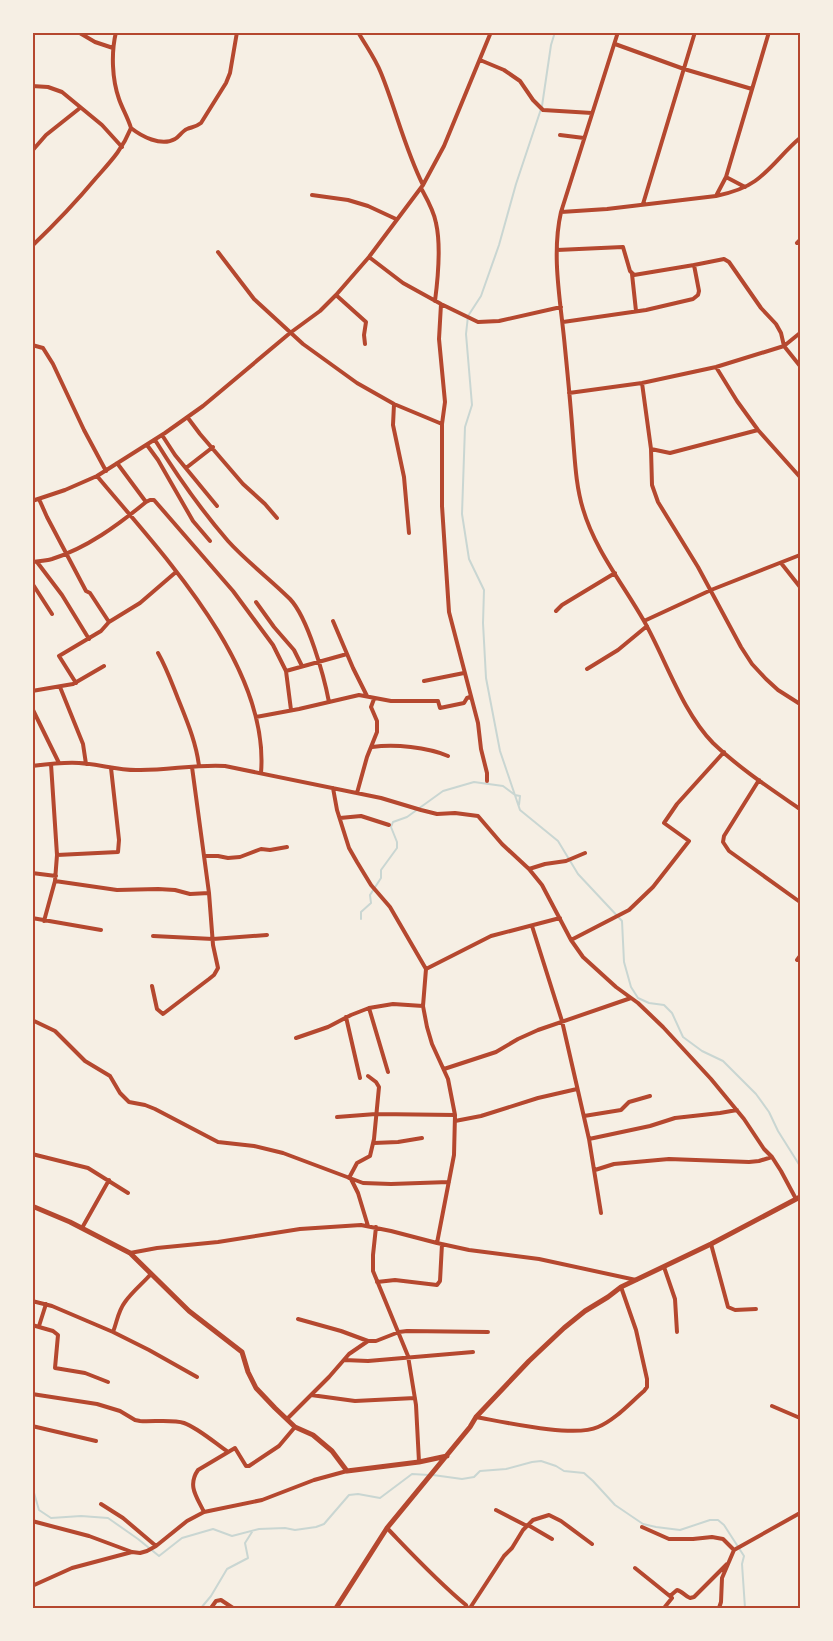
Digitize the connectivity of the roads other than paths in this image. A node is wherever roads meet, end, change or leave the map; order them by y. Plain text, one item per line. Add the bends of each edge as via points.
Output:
1 (78, 32) edge
2 (116, 32) edge
3 (237, 32) edge
4 (358, 32) edge
5 (492, 32) edge
6 (618, 32) edge
7 (695, 32) edge
8 (769, 32) edge
9 (615, 44) junction
10 (113, 48) junction
11 (480, 60) junction
12 (684, 69) junction
13 (32, 86) edge
14 (752, 89) junction
15 (80, 108) junction
16 (592, 113) junction
17 (131, 128) junction
18 (560, 135) dead end
19 (584, 138) junction
20 (800, 138) edge
21 (122, 147) junction
22 (32, 151) edge
23 (726, 177) junction
24 (422, 186) junction
25 (745, 187) junction
26 (312, 194) dead end
27 (716, 196) junction
28 (642, 204) junction
29 (561, 212) junction
30 (396, 219) junction
31 (32, 246) edge
32 (557, 250) junction
33 (218, 252) dead end
34 (368, 257) junction
35 (694, 265) junction
36 (632, 274) junction
37 (336, 296) junction
38 (435, 301) junction
39 (441, 304) junction
40 (561, 307) junction
41 (636, 311) junction
42 (563, 322) junction
43 (290, 333) junction
44 (800, 333) edge
45 (365, 344) dead end
46 (32, 345) edge
47 (784, 346) junction
48 (716, 366) junction
49 (800, 366) edge
50 (642, 383) junction
51 (569, 393) junction
52 (394, 404) junction
53 (188, 418) junction
54 (442, 424) junction
55 (758, 430) junction
56 (162, 435) junction
57 (154, 440) junction
58 (147, 444) junction
59 (213, 447) junction
60 (651, 448) junction
61 (117, 463) junction
62 (186, 468) junction
63 (106, 470) junction
64 (97, 476) junction
65 (800, 477) edge
66 (39, 499) junction
67 (32, 501) edge
68 (146, 502) junction
69 (217, 506) dead end
70 (130, 516) junction
71 (277, 518) dead end
72 (409, 533) dead end
73 (210, 541) dead end
74 (66, 553) junction
75 (800, 555) edge
76 (34, 562) edge
77 (780, 562) junction
78 (176, 572) junction
79 (615, 573) junction
80 (32, 583) edge
81 (800, 587) edge
82 (711, 590) junction
83 (256, 602) dead end
84 (556, 611) dead end
85 (52, 614) dead end
86 (333, 620) dead end
87 (644, 620) junction
88 (109, 622) junction
89 (647, 626) junction
90 (89, 639) junction
91 (158, 653) dead end
92 (347, 654) junction
93 (318, 663) junction
94 (104, 666) dead end
95 (302, 666) junction
96 (587, 669) dead end
97 (286, 671) junction
98 (464, 673) junction
99 (424, 681) dead end
100 (76, 683) junction
101 (60, 687) junction
102 (32, 691) edge
103 (367, 696) junction
104 (470, 697) junction
105 (374, 699) junction
106 (328, 702) junction
107 (800, 704) edge
108 (32, 708) edge
109 (291, 710) junction
110 (256, 717) junction
111 (372, 747) junction
112 (724, 752) junction
113 (448, 756) dead end
114 (59, 763) junction
115 (51, 764) junction
116 (86, 764) junction
117 (32, 766) edge
118 (199, 766) junction
119 (192, 767) junction
120 (111, 768) junction
121 (261, 772) junction
122 (759, 780) junction
123 (487, 782) dead end
124 (333, 788) junction
125 (357, 793) junction
126 (800, 809) edge
127 (340, 818) junction
128 (389, 825) dead end
129 (287, 846) dead end
130 (585, 853) dead end
131 (57, 855) junction
132 (205, 856) junction
133 (529, 869) junction
134 (32, 873) edge
135 (55, 878) junction
136 (209, 894) junction
137 (800, 902) edge
138 (32, 918) edge
139 (560, 918) junction
140 (44, 921) junction
141 (532, 926) junction
142 (101, 930) dead end
143 (267, 935) dead end
144 (153, 936) dead end
145 (213, 939) junction
146 (571, 940) junction
147 (426, 969) junction
148 (152, 986) dead end
149 (630, 998) junction
150 (423, 1006) junction
151 (369, 1008) junction
152 (346, 1017) junction
153 (32, 1020) edge
154 (562, 1021) junction
155 (296, 1038) dead end
156 (444, 1069) junction
157 (388, 1072) dead end
158 (368, 1076) dead end
159 (360, 1078) dead end
160 (577, 1089) junction
161 (650, 1096) dead end
162 (737, 1110) junction
163 (376, 1114) junction
164 (455, 1115) junction
165 (584, 1116) junction
166 (337, 1117) dead end
167 (455, 1121) junction
168 (422, 1138) dead end
169 (590, 1139) junction
170 (374, 1143) junction
171 (32, 1154) edge
172 (772, 1157) junction
173 (595, 1170) junction
174 (350, 1179) junction
175 (109, 1180) junction
176 (449, 1182) junction
177 (128, 1193) dead end
178 (798, 1198) edge
179 (32, 1206) edge
180 (601, 1213) dead end
181 (368, 1226) junction
182 (376, 1227) junction
183 (82, 1228) junction
184 (439, 1244) junction
185 (711, 1244) junction
186 (130, 1253) junction
187 (664, 1267) junction
188 (151, 1274) junction
189 (636, 1280) junction
190 (377, 1282) junction
191 (621, 1287) junction
192 (32, 1301) edge
193 (46, 1304) junction
194 (756, 1309) dead end
195 (298, 1319) dead end
196 (32, 1324) edge
197 (39, 1326) junction
198 (113, 1332) junction
199 (399, 1332) junction
200 (488, 1332) dead end
201 (677, 1332) dead end
202 (368, 1341) junction
203 (473, 1352) dead end
204 (408, 1356) junction
205 (344, 1360) junction
206 (197, 1377) dead end
207 (108, 1382) dead end
208 (32, 1394) edge
209 (311, 1395) junction
210 (415, 1398) junction
211 (772, 1406) dead end
212 (476, 1417) junction
213 (800, 1418) edge
214 (287, 1419) junction
215 (32, 1426) edge
216 (295, 1427) junction
217 (96, 1442) dead end
218 (228, 1452) junction
219 (447, 1456) junction
220 (419, 1462) junction
221 (347, 1470) junction
222 (101, 1504) dead end
223 (496, 1510) dead end
224 (204, 1512) junction
225 (800, 1513) edge
226 (32, 1520) edge
227 (527, 1526) junction
228 (642, 1527) dead end
229 (387, 1528) junction
230 (552, 1539) dead end
231 (592, 1544) dead end
232 (156, 1546) junction
233 (734, 1550) junction
234 (132, 1552) junction
235 (729, 1563) junction
236 (635, 1568) dead end
237 (32, 1586) edge
238 (670, 1596) junction
239 (211, 1608) edge
240 (233, 1608) edge
241 (336, 1608) edge
242 (469, 1608) edge
243 (664, 1608) edge
244 (719, 1608) edge

1 - 10 street
2 - 10 street
3 - 17 street via 230,73 201,123 171,141 152,140
4 - 24 street via 381,72
5 - 11 street
6 - 9 street
7 - 12 street
8 - 14 street
9 - 12 street
9 - 16 street
10 - 17 street via 117,94
11 - 16 street via 520,81 543,110
11 - 24 street via 444,146
12 - 14 street
12 - 28 street
13 - 15 street via 56,89
14 - 23 street
15 - 21 street via 102,125
15 - 22 street
16 - 19 street
17 - 21 street
18 - 19 street
19 - 29 street
20 - 25 street via 762,176
21 - 31 street
23 - 25 street
23 - 27 street
24 - 30 street
24 - 38 street via 437,225
25 - 27 street
26 - 30 street via 348,200
27 - 28 street
28 - 29 street
29 - 32 street
30 - 34 street
32 - 36 street via 623,247
32 - 40 street
33 - 43 street via 254,299
34 - 37 street
34 - 38 street
35 - 36 street
35 - 41 street via 699,291 696,297
35 - 47 street via 724,259 729,262 779,329
36 - 41 street
37 - 43 street
37 - 45 street via 365,319
38 - 39 street
39 - 40 street via 478,322 499,321
39 - 54 street via 439,339 445,402
40 - 42 street
41 - 42 street
42 - 51 street
43 - 52 street via 343,374
43 - 53 street
44 - 47 street
46 - 63 street via 42,348 53,364
47 - 48 street
47 - 49 street
48 - 50 street
48 - 55 street
50 - 51 street
50 - 60 street
51 - 79 street via 582,507 589,529
52 - 54 street
52 - 72 street via 393,425 404,478
53 - 56 street
53 - 59 street
54 - 98 street via 442,506 449,612
55 - 60 street via 670,453
55 - 65 street
56 - 57 street
56 - 62 street
57 - 58 street
57 - 93 street via 230,543 292,602 306,625
58 - 61 street
58 - 73 street via 193,521
59 - 62 street
59 - 71 street
60 - 82 street via 654,494
61 - 63 street
61 - 68 street
62 - 69 street
63 - 64 street
64 - 66 street
64 - 70 street
66 - 67 street
66 - 74 street
68 - 70 street
68 - 97 street via 154,500 233,591 265,633
70 - 74 street
70 - 78 street
74 - 76 street
74 - 88 street via 86,590
75 - 77 street
76 - 90 street via 62,596
77 - 81 street
77 - 82 street
78 - 88 street via 140,603
78 - 110 street via 222,638 248,692
79 - 84 street
79 - 87 street
80 - 85 street
82 - 87 street
82 - 107 street via 752,664 778,690
83 - 95 street via 294,650
86 - 92 street
87 - 89 street
88 - 90 street
89 - 96 street via 618,650
89 - 112 street via 695,718
90 - 100 street via 60,656
91 - 118 street via 186,717 198,751
92 - 93 street
92 - 103 street
93 - 95 street
93 - 106 street
94 - 100 street
95 - 97 street
97 - 109 street
98 - 99 street
98 - 104 street
100 - 101 street
101 - 102 street
101 - 116 street via 83,744
103 - 105 street
103 - 106 street
104 - 105 street via 464,703 440,708 438,701
104 - 123 street via 478,723
105 - 111 street via 371,707 378,726
106 - 109 street
108 - 114 street
109 - 110 street
110 - 121 street via 261,739
111 - 113 street via 432,750
111 - 125 street
112 - 122 street
112 - 146 street via 664,823 690,841 653,887 629,910
114 - 115 street
114 - 116 street
115 - 117 street
115 - 131 street
116 - 120 street
118 - 119 street
118 - 121 street via 225,766
119 - 120 street
119 - 132 street
120 - 131 street via 118,852
121 - 124 street
122 - 126 street
122 - 137 street via 723,842 729,851
124 - 125 street
124 - 127 street
125 - 133 street via 437,814 478,816
127 - 128 street via 361,816
127 - 147 street via 350,848
129 - 132 street via 261,849 240,857
130 - 133 street
131 - 135 street
132 - 136 street
133 - 139 street
134 - 135 street
135 - 136 street via 117,890 158,889
135 - 140 street
136 - 145 street
138 - 140 street
139 - 141 street
139 - 146 street
140 - 142 street
141 - 147 street via 491,936
141 - 154 street
143 - 145 street
144 - 145 street
145 - 148 street via 218,968 165,1014 157,1009
146 - 149 street via 588,963
147 - 150 street
149 - 154 street
149 - 162 street via 663,1027
150 - 151 street via 393,1004
150 - 156 street via 432,1044
151 - 152 street
151 - 157 street
152 - 155 street
152 - 159 street
153 - 174 street via 55,1031 85,1061 110,1076 129,1102 155,1109 218,1142 283,1153
154 - 156 street via 523,1036 496,1052
154 - 160 street
156 - 164 street
158 - 163 street via 379,1084
160 - 165 street
160 - 167 street
161 - 165 street via 630,1102 621,1110
162 - 169 street via 675,1118
162 - 172 street
163 - 164 street
163 - 166 street
163 - 170 street
164 - 167 street
165 - 169 street
167 - 176 street
168 - 170 street
169 - 173 street
170 - 174 street via 370,1156 357,1163
171 - 175 street via 79,1165
172 - 173 street via 741,1162 669,1159 614,1164
172 - 178 street
173 - 180 street
174 - 176 street via 368,1184
174 - 181 street
175 - 177 street
175 - 183 street
176 - 184 street
178 - 185 street
179 - 183 street
181 - 182 street
181 - 186 street via 300,1229
182 - 184 street
182 - 190 street via 372,1262
183 - 186 street
184 - 189 street via 539,1259
184 - 190 street via 440,1282 437,1285 395,1280
185 - 187 street
185 - 194 street via 728,1307
186 - 188 street
187 - 189 street
187 - 201 street via 676,1299
188 - 198 street via 124,1302
188 - 214 street via 189,1310 242,1352 256,1388
189 - 191 street
190 - 199 street
191 - 212 street via 564,1328
191 - 212 street via 636,1330 647,1379 644,1391 598,1428 583,1432
192 - 193 street
193 - 197 street
193 - 198 street
195 - 202 street
196 - 197 street
197 - 207 street via 58,1336 55,1368 85,1373
198 - 206 street
199 - 200 street
199 - 202 street
199 - 204 street
202 - 205 street
203 - 204 street
204 - 205 street
204 - 210 street
205 - 209 street
208 - 218 street via 98,1404 140,1422 184,1423
209 - 210 street via 355,1401
209 - 214 street
210 - 220 street
211 - 213 street
212 - 219 street
214 - 216 street
215 - 217 street
216 - 218 street via 279,1446 249,1466 235,1448
216 - 221 street via 313,1434
218 - 224 street via 198,1470 194,1476 192,1483
219 - 220 street
219 - 229 street
220 - 221 street
221 - 224 street via 262,1500
222 - 232 street
223 - 227 street
224 - 232 street
225 - 233 street
226 - 234 street
227 - 230 street
227 - 231 street via 537,1518 549,1515
227 - 242 street
228 - 233 street via 669,1539 723,1539
229 - 241 street
229 - 242 street via 446,1590
232 - 234 street via 147,1551
233 - 235 street
234 - 237 street via 72,1568
235 - 238 street via 694,1596 690,1598 676,1590
235 - 244 street via 722,1578
236 - 238 street
238 - 243 street via 672,1598
239 - 240 street via 220,1600

